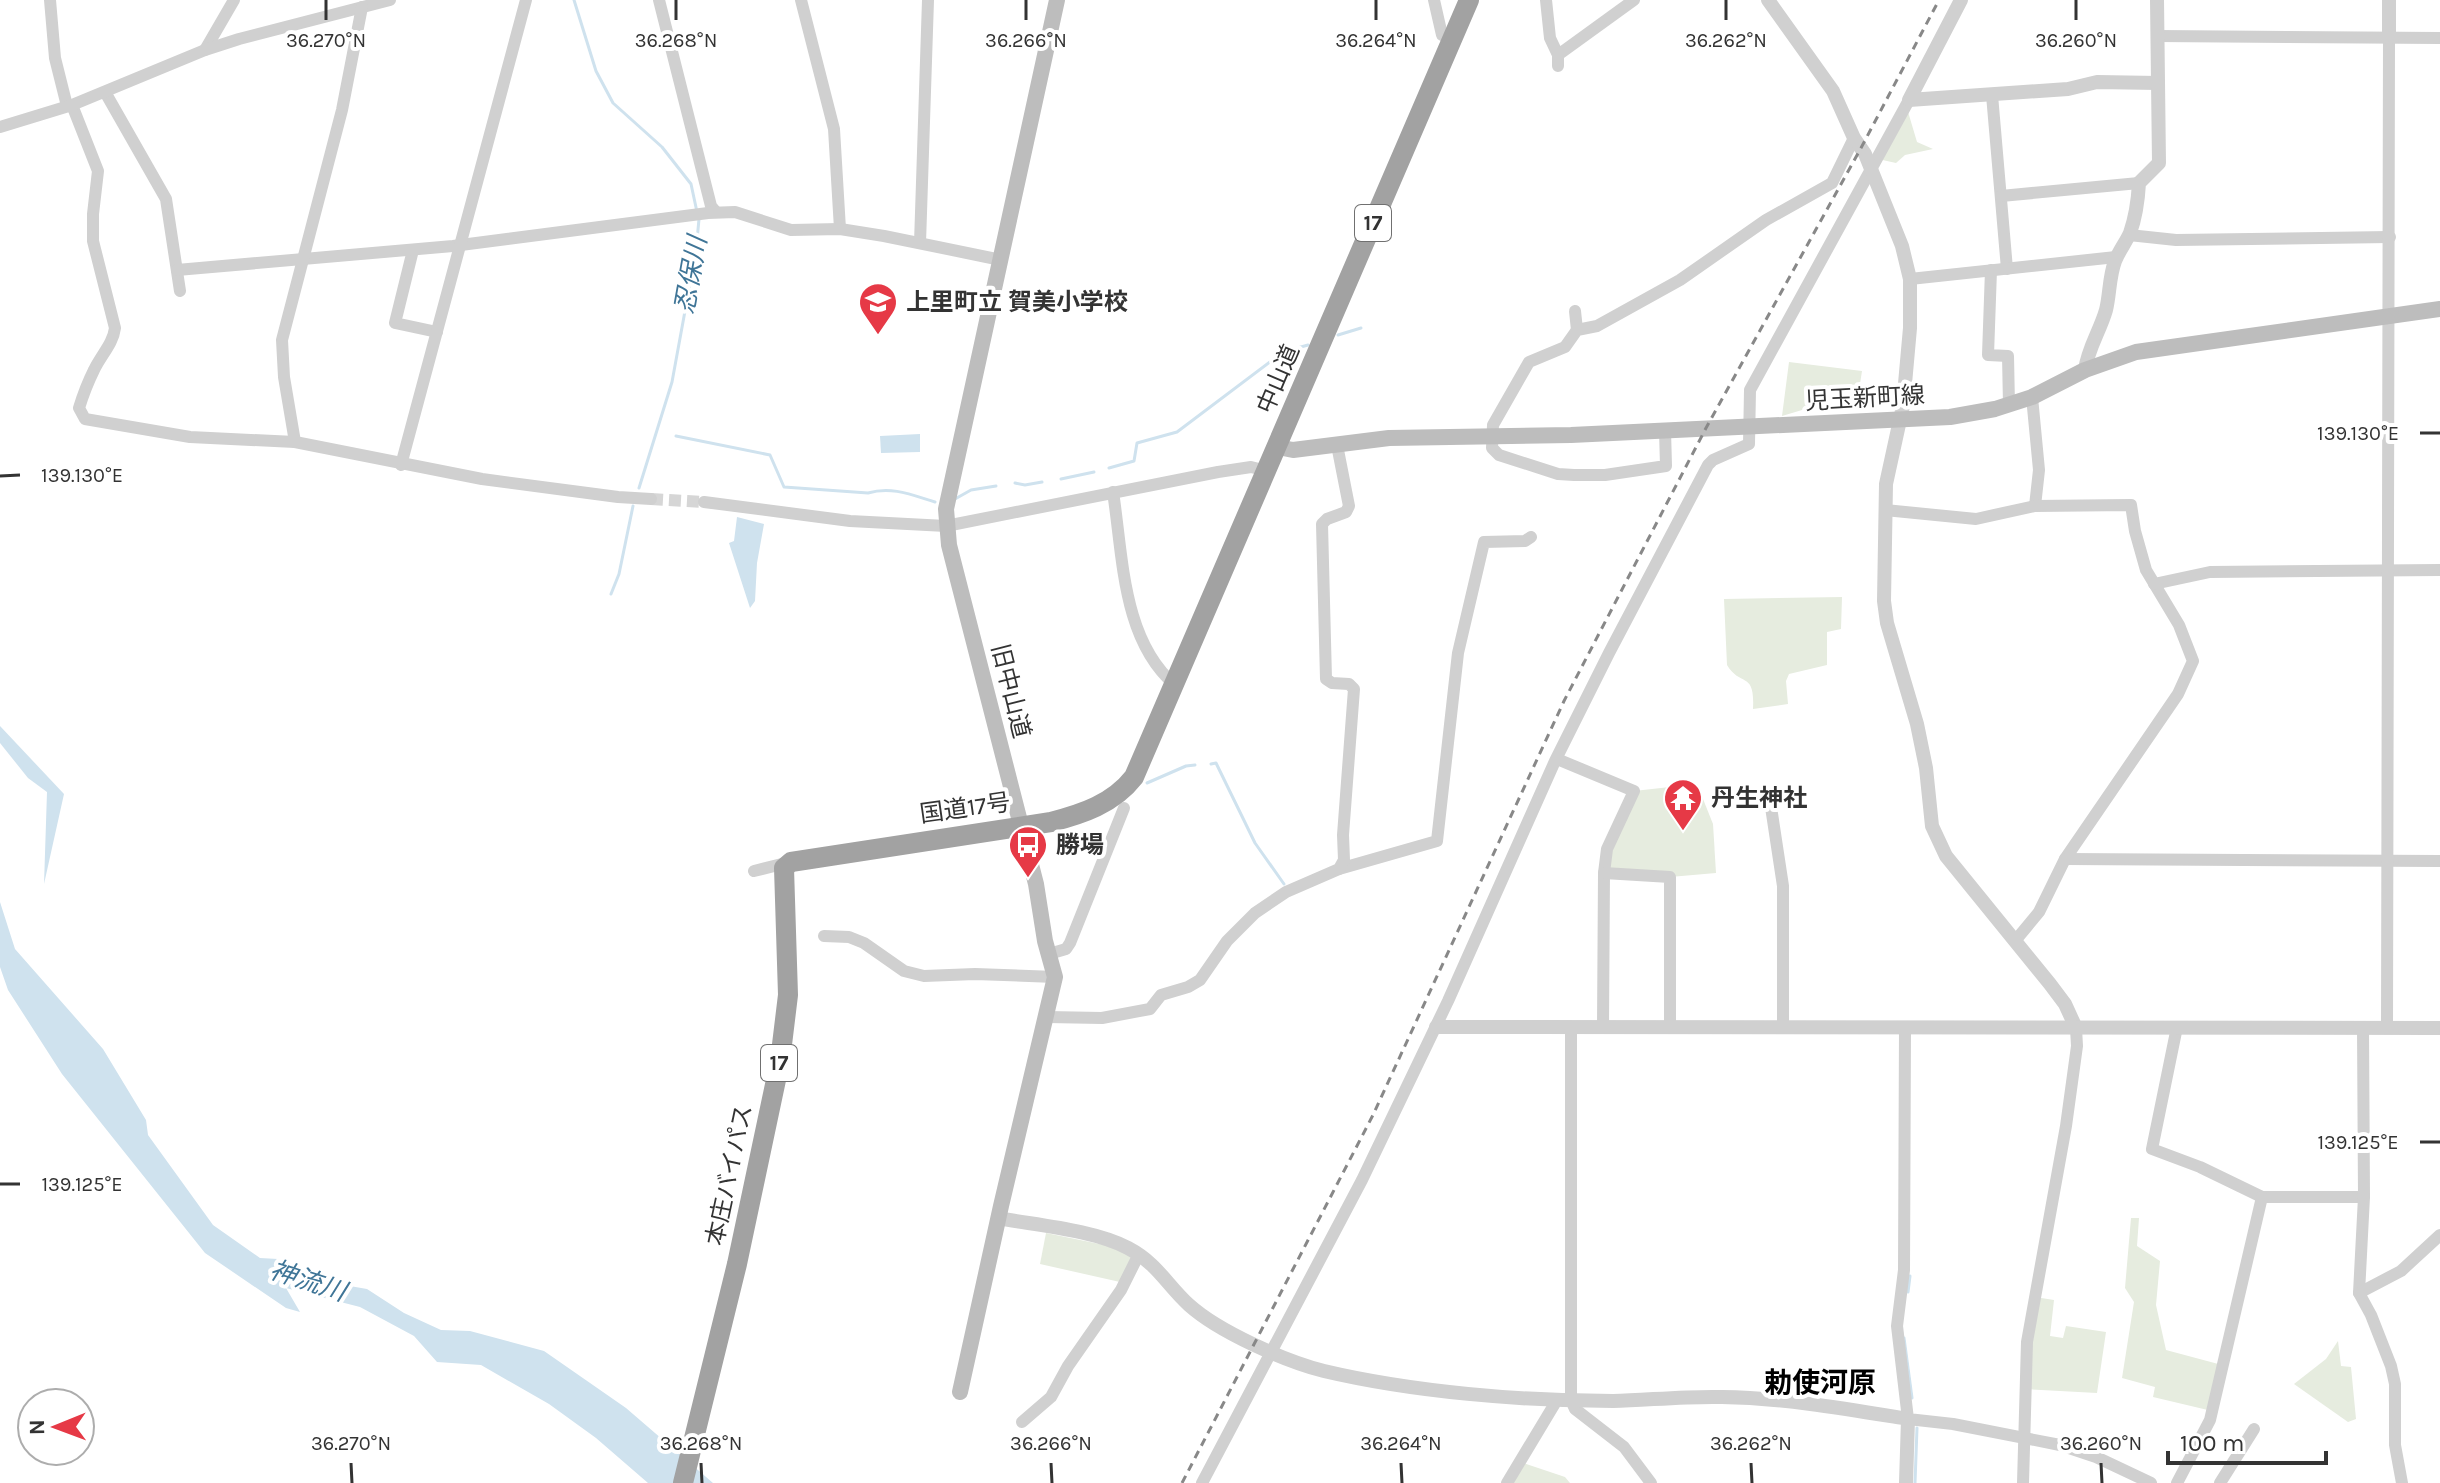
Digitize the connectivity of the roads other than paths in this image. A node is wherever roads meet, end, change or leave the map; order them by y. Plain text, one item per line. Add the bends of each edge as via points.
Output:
1 (50, 0) edge
2 (234, 0) edge
3 (390, 0) edge
4 (526, 0) edge
5 (659, 0) edge
6 (801, 0) edge
7 (928, 0) edge
8 (1057, 0) edge
9 (1434, 0) edge
10 (1469, 0) edge
11 (1546, 0) edge
12 (1634, 0) edge
13 (1768, 0) edge
14 (1961, 0) edge
15 (2157, 0) edge
16 (2389, 0) edge
17 (362, 7) junction
18 (2157, 36) junction
19 (2389, 38) junction
20 (2440, 38) edge
21 (1452, 40) junction
22 (205, 50) junction
23 (2158, 83) junction
24 (105, 92) junction
25 (1992, 95) junction
26 (1909, 100) junction
27 (70, 106) junction
28 (0, 127) edge
29 (1854, 138) junction
30 (1871, 172) junction
31 (2139, 183) junction
32 (2001, 196) junction
33 (710, 213) junction
34 (840, 229) junction
35 (2129, 235) junction
36 (2390, 237) junction
37 (920, 243) junction
38 (462, 245) junction
39 (413, 250) junction
40 (2116, 257) junction
41 (302, 260) junction
42 (1001, 260) junction
43 (2007, 269) junction
44 (177, 270) junction
45 (1991, 270) junction
46 (1910, 279) junction
47 (180, 291) dead end
48 (2440, 309) edge
49 (1575, 311) dead end
50 (2388, 316) junction
51 (1577, 330) junction
52 (437, 332) junction
53 (2085, 370) junction
54 (2032, 397) junction
55 (2009, 405) junction
56 (1901, 420) junction
57 (1750, 427) junction
58 (1665, 430) junction
59 (1492, 437) junction
60 (295, 442) junction
61 (1337, 445) junction
62 (1278, 447) junction
63 (401, 465) junction
64 (1267, 471) junction
65 (1113, 492) junction
66 (651, 499) tunnel mouth
67 (704, 502) tunnel mouth
68 (2035, 506) junction
69 (1885, 510) junction
70 (946, 526) junction
71 (1531, 537) dead end
72 (2388, 570) junction
73 (2440, 570) edge
74 (2154, 584) junction
75 (1175, 685) junction
76 (1557, 759) junction
77 (1134, 777) joint
78 (1771, 807) dead end
79 (1124, 808) dead end
80 (1020, 827) junction
81 (2065, 859) junction
82 (2388, 861) junction
83 (2440, 861) edge
84 (791, 862) junction
85 (1339, 869) junction
86 (754, 871) dead end
87 (1604, 873) junction
88 (824, 936) dead end
89 (2015, 941) junction
90 (1049, 954) junction
91 (1055, 977) junction
92 (1047, 1017) junction
93 (1436, 1027) junction
94 (1571, 1027) junction
95 (1603, 1027) junction
96 (1670, 1027) junction
97 (1783, 1027) junction
98 (1905, 1027) junction
99 (2177, 1027) junction
100 (2076, 1028) junction
101 (2363, 1028) junction
102 (2387, 1028) junction
103 (2440, 1028) edge
104 (2262, 1197) junction
105 (2364, 1197) junction
106 (998, 1218) junction
107 (2440, 1235) edge
108 (1139, 1254) junction
109 (2359, 1293) junction
110 (1270, 1351) junction
111 (960, 1392) dead end
112 (1564, 1400) junction
113 (1908, 1419) junction
114 (1022, 1422) dead end
115 (2254, 1429) dead end
116 (2024, 1436) junction
117 (683, 1483) edge
118 (1202, 1483) edge
119 (1507, 1483) edge
120 (1651, 1483) edge
121 (1906, 1483) edge
122 (2023, 1483) edge
123 (2151, 1483) edge
124 (2177, 1483) edge
125 (2220, 1483) edge
126 (2402, 1483) edge

1 - 27 street via 55,58
2 - 22 street
3 - 17 street
4 - 38 street
5 - 33 street
6 - 34 street via 834,129
7 - 37 street
8 - 42 main road, 旧中山道
9 - 21 street via 1442,35
10 - 21 highway, 中山道 / 17
11 - 12 street via 1558,61
13 - 29 street via 1833,91
14 - 26 street
15 - 18 street
16 - 19 street
17 - 22 street
17 - 41 street via 342,110
18 - 19 street
18 - 23 street
19 - 20 street
19 - 36 street
21 - 62 highway, 中山道 / 17
22 - 24 street
23 - 25 street via 2097,82
23 - 31 street via 2159,163
24 - 27 street
24 - 44 street via 166,199
25 - 26 street
25 - 32 street
26 - 30 street
27 - 28 street
27 - 60 street via 98,171 93,241 115,328 83,393 81,415 190,437
29 - 30 street
29 - 51 street via 1832,183 1766,220 1680,280 1597,326
30 - 46 street
30 - 57 street via 1750,390
31 - 32 street
31 - 35 street
32 - 43 street
33 - 34 street via 735,212 791,230
33 - 38 street
34 - 37 street
35 - 36 street via 2176,240
35 - 40 street
36 - 50 street
37 - 42 street
38 - 39 street
38 - 52 street
39 - 41 street
39 - 52 street via 395,323
40 - 43 street
40 - 53 street via 2107,307
41 - 44 street
41 - 60 street via 282,340
42 - 70 main road, 旧中山道 via 949,486
43 - 45 street
44 - 47 street
45 - 46 street
45 - 55 street via 1988,355 2008,356
46 - 56 street
48 - 50 main road, 児玉新町線
49 - 51 street
50 - 53 main road, 児玉新町線 via 2136,352
50 - 72 street
51 - 59 street via 1565,347 1529,362 1493,425
52 - 63 street
53 - 54 main road, 児玉新町線
54 - 55 main road, 児玉新町線
54 - 68 street via 2039,470
55 - 56 main road, 児玉新町線
56 - 57 main road, 児玉新町線
56 - 69 street
57 - 58 main road, 児玉新町線
57 - 76 street via 1748,446 1708,465
58 - 59 main road, 児玉新町線
58 - 59 street via 1666,466 1605,475 1558,474 1528,466 1496,454
59 - 61 main road, 児玉新町線 via 1380,438
60 - 63 street
61 - 62 main road, 児玉新町線
61 - 85 street via 1349,506 1322,527 1325,676 1330,683 1354,689 1344,860
62 - 64 highway, 中山道 / 17
63 - 66 street
64 - 65 street via 1238,468
64 - 75 highway, 中山道 / 17
65 - 70 street
65 - 75 street via 1139,632 1158,668
67 - 70 street via 850,521
68 - 69 street via 1976,519
68 - 74 street via 2131,505
69 - 89 street via 1887,623 1917,724 1932,826 1948,860
70 - 80 main road, 旧中山道
71 - 85 street via 1484,542 1458,653 1437,841
72 - 73 street
72 - 74 street via 2210,572
72 - 82 street
74 - 81 street via 2193,661 2178,694
75 - 77 highway, 中山道 / 17
76 - 87 street via 1634,791 1607,849
76 - 93 street
77 - 80 highway, 国道17号 / 17 via 1115,797 1083,814
78 - 97 street via 1783,886
79 - 90 street via 1070,943
80 - 84 highway, 国道17号 / 17
80 - 90 main road, 旧中山道
81 - 82 street
81 - 89 street via 2039,912
82 - 83 street
82 - 102 street
84 - 86 street
84 - 117 highway, 本庄バイパス / 17 via 783,871 788,995 780,1061
85 - 92 street via 1286,892 1255,913 1200,980 1161,995 1150,1009 1102,1018
87 - 95 street
87 - 96 street via 1670,877
88 - 91 street via 864,943 904,971 924,976
89 - 100 street via 2065,1004
90 - 91 main road, 旧中山道
91 - 92 main road, 旧中山道
92 - 106 main road, 旧中山道
93 - 94 street
93 - 110 street via 1312,1279
94 - 95 street
94 - 112 street
95 - 96 street
96 - 97 street
97 - 98 street
98 - 100 street
98 - 113 street via 1904,1270 1897,1326
99 - 100 street
99 - 101 street
99 - 104 street via 2152,1149
100 - 116 street via 2066,1126 2027,1342
101 - 102 street
101 - 105 street
102 - 103 street
104 - 105 street
104 - 124 street via 2210,1420
105 - 109 street
106 - 108 street via 1097,1237
106 - 111 main road, 旧中山道
107 - 109 street via 2401,1271
108 - 110 street via 1189,1305
108 - 114 street via 1051,1397
109 - 126 street via 2391,1366
110 - 112 street via 1370,1380
110 - 118 street
112 - 113 street via 1764,1399
112 - 119 street
112 - 120 street via 1624,1447
113 - 116 street
113 - 121 street
115 - 125 street
116 - 122 street
116 - 123 street via 2096,1457

